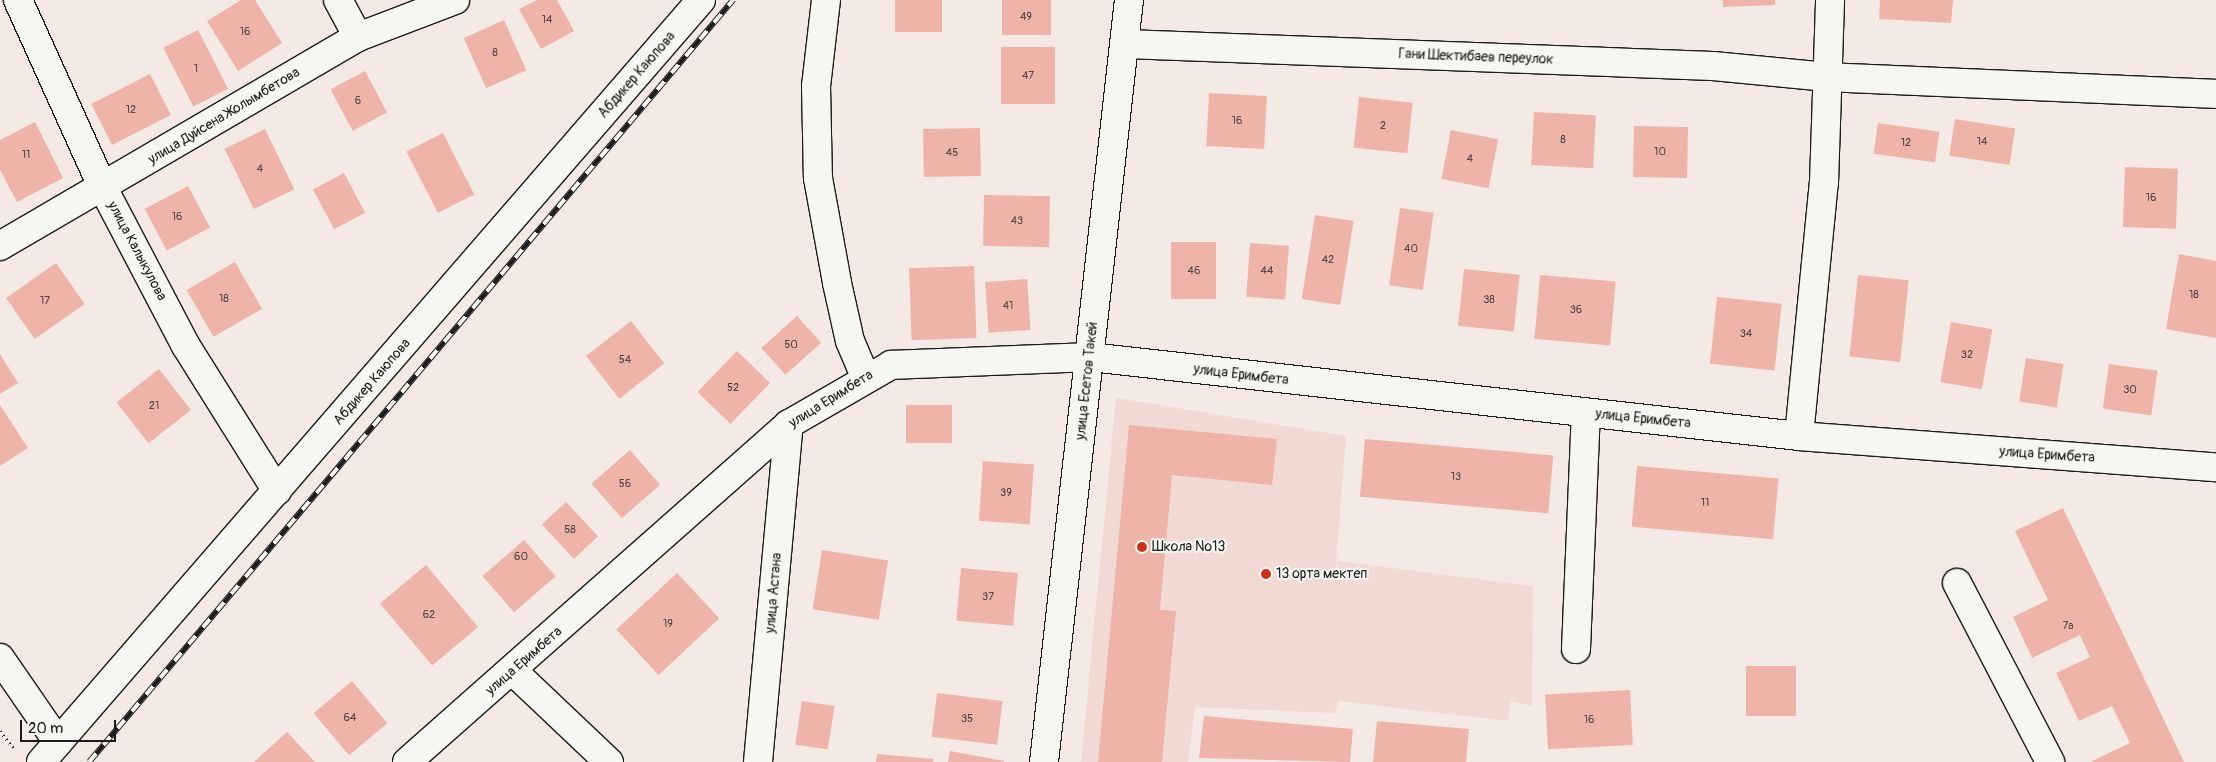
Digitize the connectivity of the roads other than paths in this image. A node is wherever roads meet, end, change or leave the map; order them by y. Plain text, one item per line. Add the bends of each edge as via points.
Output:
1 (18, 0) edge
2 (338, 0) edge
3 (455, 0) edge
4 (701, 0) edge
5 (826, 0) edge
6 (1129, 0) edge
7 (1830, 0) edge
8 (358, 37) junction
9 (1125, 44) junction
10 (1827, 77) junction
11 (2216, 94) edge
12 (103, 188) junction
13 (0, 246) edge
14 (1090, 357) junction
15 (865, 376) junction
16 (1586, 413) junction
17 (789, 424) junction
18 (1799, 436) junction
19 (2216, 467) edge
20 (277, 491) junction
21 (1957, 583) dead end
22 (1576, 649) dead end
23 (0, 658) edge
24 (514, 672) junction
25 (50, 752) edge
26 (406, 762) edge
27 (609, 762) edge
28 (758, 762) edge
29 (1044, 762) edge
30 (2050, 762) edge

1 - 12 street, улица Калыкулова
2 - 8 street
3 - 8 street, улица Дуйсена Жолымбетова
4 - 20 street, Абдикер Каюпова
5 - 15 street via 816,86 818,178 842,308
6 - 9 street, улица Есетов Такей
7 - 10 street
8 - 12 street, улица Дуйсена Жолымбетова
9 - 10 street, Гани Шектибаев переулок via 1713,66
9 - 14 street, улица Есетов Такей
10 - 11 street, Гани Шектибаев переулок
10 - 18 street via 1824,183
12 - 13 street, улица Дуйсена Жолымбетова
12 - 20 street, улица Калыкулова via 186,346
14 - 15 street, улица Еримбета via 891,365
14 - 16 street, улица Еримбета
14 - 29 street, улица Есетов Такей
15 - 17 street, улица Еримбета
16 - 18 street, улица Еримбета
16 - 22 street
17 - 24 street, улица Еримбета
17 - 28 street, улица Астана
18 - 19 street, улица Еримбета
20 - 25 street, Абдикер Каюпова
21 - 30 street
23 - 25 street
24 - 26 street, улица Еримбета
24 - 27 street

